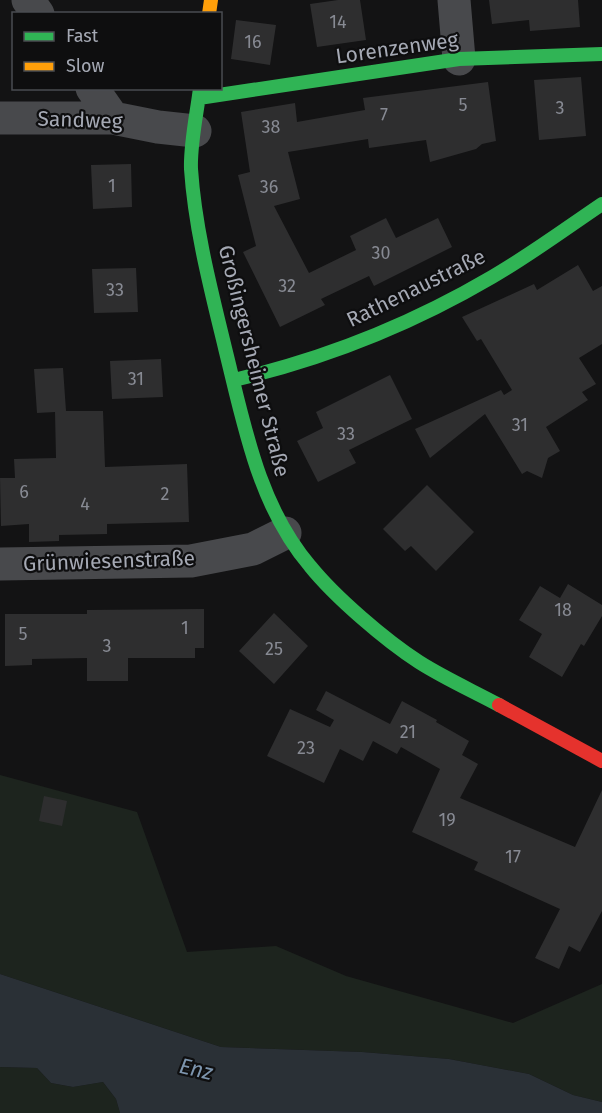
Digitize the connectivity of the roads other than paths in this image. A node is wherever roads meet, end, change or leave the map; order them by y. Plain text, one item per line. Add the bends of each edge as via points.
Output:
1 (454, 0) edge
2 (602, 54) edge
3 (459, 59) junction
4 (93, 90) edge
5 (200, 93) edge
6 (0, 118) edge
7 (113, 118) junction
8 (195, 131) junction
9 (602, 204) edge
10 (234, 380) junction
11 (285, 533) junction
12 (0, 564) edge
13 (602, 762) edge

1 - 3 street
2 - 3 main road, Lorenzenweg
3 - 5 main road, Lorenzenweg
4 - 7 street
5 - 8 main road, Großingersheimer Straße
6 - 7 street, Sandweg
7 - 8 street, Sandweg
8 - 10 main road, Großingersheimer Straße via 191,166 194,203
9 - 10 main road, Rathenaustraße via 477,285 438,305 315,358
10 - 11 main road, Großingersheimer Straße via 252,456
11 - 12 street, Grünwiesenstraße via 253,549 191,561
11 - 13 main road, Großingersheimer Straße via 310,567 341,598 419,662

